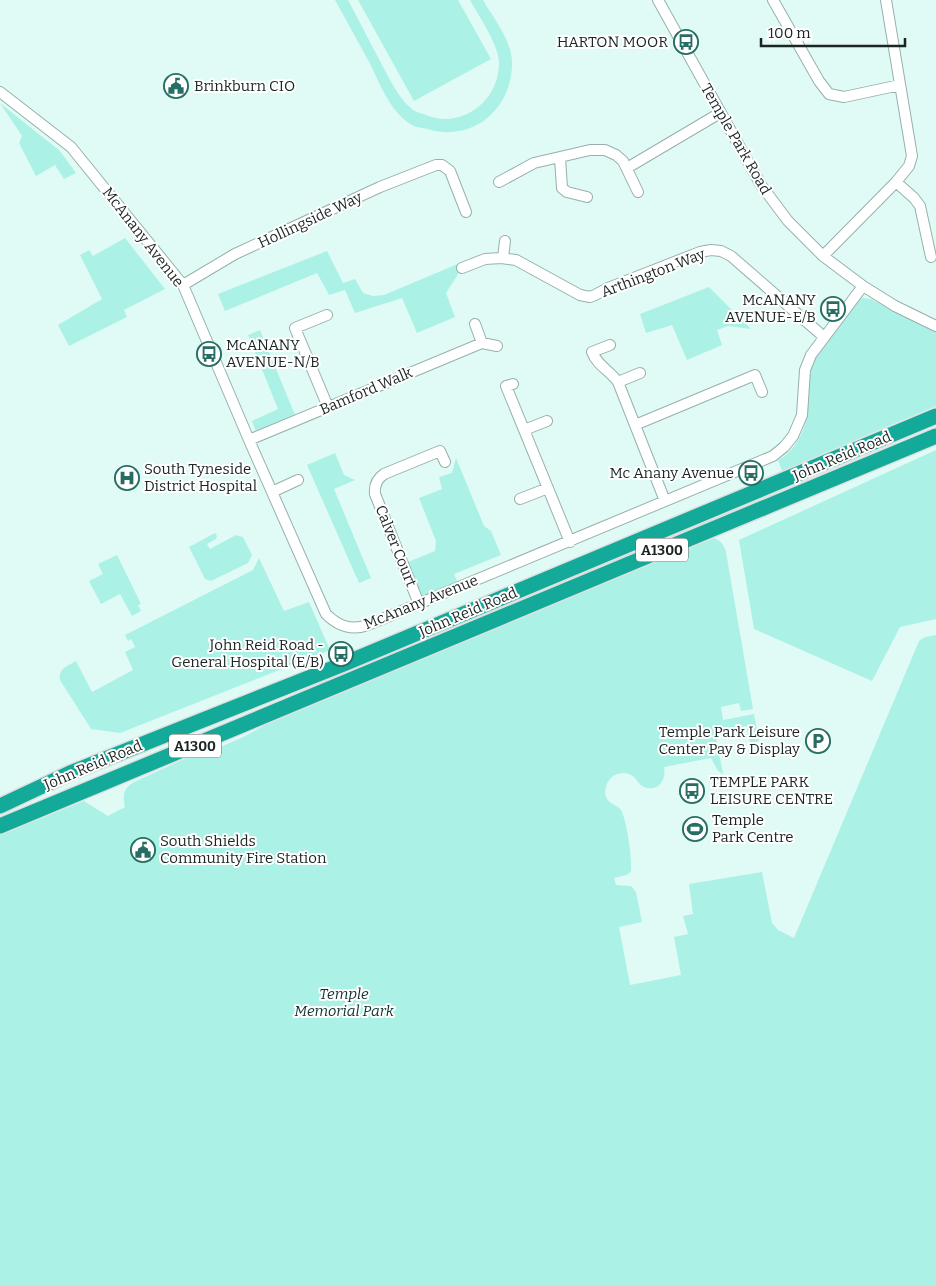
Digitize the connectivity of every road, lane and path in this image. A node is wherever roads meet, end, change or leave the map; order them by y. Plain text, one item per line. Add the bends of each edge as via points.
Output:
1 (773, 0) edge
2 (886, 0) edge
3 (660, 1) edge
4 (900, 85) junction
5 (0, 92) edge
6 (720, 113) junction
7 (560, 158) junction
8 (627, 168) junction
9 (499, 182) dead end
10 (896, 182) junction
11 (638, 192) dead end
12 (586, 197) dead end
13 (466, 212) dead end
14 (505, 241) dead end
15 (823, 256) junction
16 (930, 257) dead end
17 (503, 258) junction
18 (462, 268) dead end
19 (183, 286) junction
20 (863, 286) junction
21 (327, 315) dead end
22 (475, 324) dead end
23 (936, 326) edge
24 (824, 338) junction
25 (482, 343) junction
26 (610, 345) dead end
27 (497, 346) dead end
28 (640, 373) dead end
29 (618, 382) junction
30 (513, 384) dead end
31 (762, 392) dead end
32 (328, 407) junction
33 (936, 416) edge
34 (547, 421) dead end
35 (635, 425) junction
36 (524, 430) junction
37 (936, 436) edge
38 (249, 440) junction
39 (445, 462) dead end
40 (298, 480) dead end
41 (548, 488) junction
42 (272, 492) junction
43 (520, 499) dead end
44 (665, 501) junction
45 (570, 542) junction
46 (419, 604) junction
47 (0, 806) edge
48 (0, 826) edge

1 - 4 street via 829,94 844,97
2 - 4 street
3 - 6 street, Temple Park Road
4 - 10 street via 912,156 909,166
5 - 19 street, McAnany Avenue via 71,147
6 - 8 street
6 - 15 street, Temple Park Road via 761,185 788,221
7 - 8 street via 590,150 605,150 616,155
7 - 9 street via 534,163
7 - 12 street via 562,188
8 - 11 street
10 - 15 street
10 - 16 street via 920,206
13 - 19 street, Hollingside Way via 450,171 442,165 430,167 244,250
14 - 17 street
15 - 20 street, Temple Park Road
17 - 18 street, Arthington Way via 485,259
17 - 24 street, Arthington Way via 516,260 580,295 590,297 700,252 721,251 740,262
19 - 38 street, McAnany Avenue
20 - 23 street, Temple Park Road
20 - 24 street, McAnany Avenue
21 - 32 street via 295,328
22 - 25 street
24 - 44 street, McAnany Avenue via 811,355 806,370 802,415 784,447 773,456
25 - 27 street
25 - 32 street, Bamford Walk
26 - 29 street via 592,352 596,363 606,368
28 - 29 street
29 - 35 street
30 - 36 street via 506,386
31 - 35 street via 755,375
32 - 38 street, Bamford Walk
33 - 47 highway, John Reid Road / A1300 via 355,659 70,773
34 - 36 street
35 - 44 street
36 - 41 street
37 - 48 highway, John Reid Road / A1300
38 - 42 street, McAnany Avenue
39 - 46 street, Calver Court via 440,451 384,474 374,488
40 - 42 street
41 - 43 street
41 - 45 street
42 - 46 street, McAnany Avenue via 326,614 332,620 346,627 361,628
44 - 45 street, McAnany Avenue
45 - 46 street, McAnany Avenue

